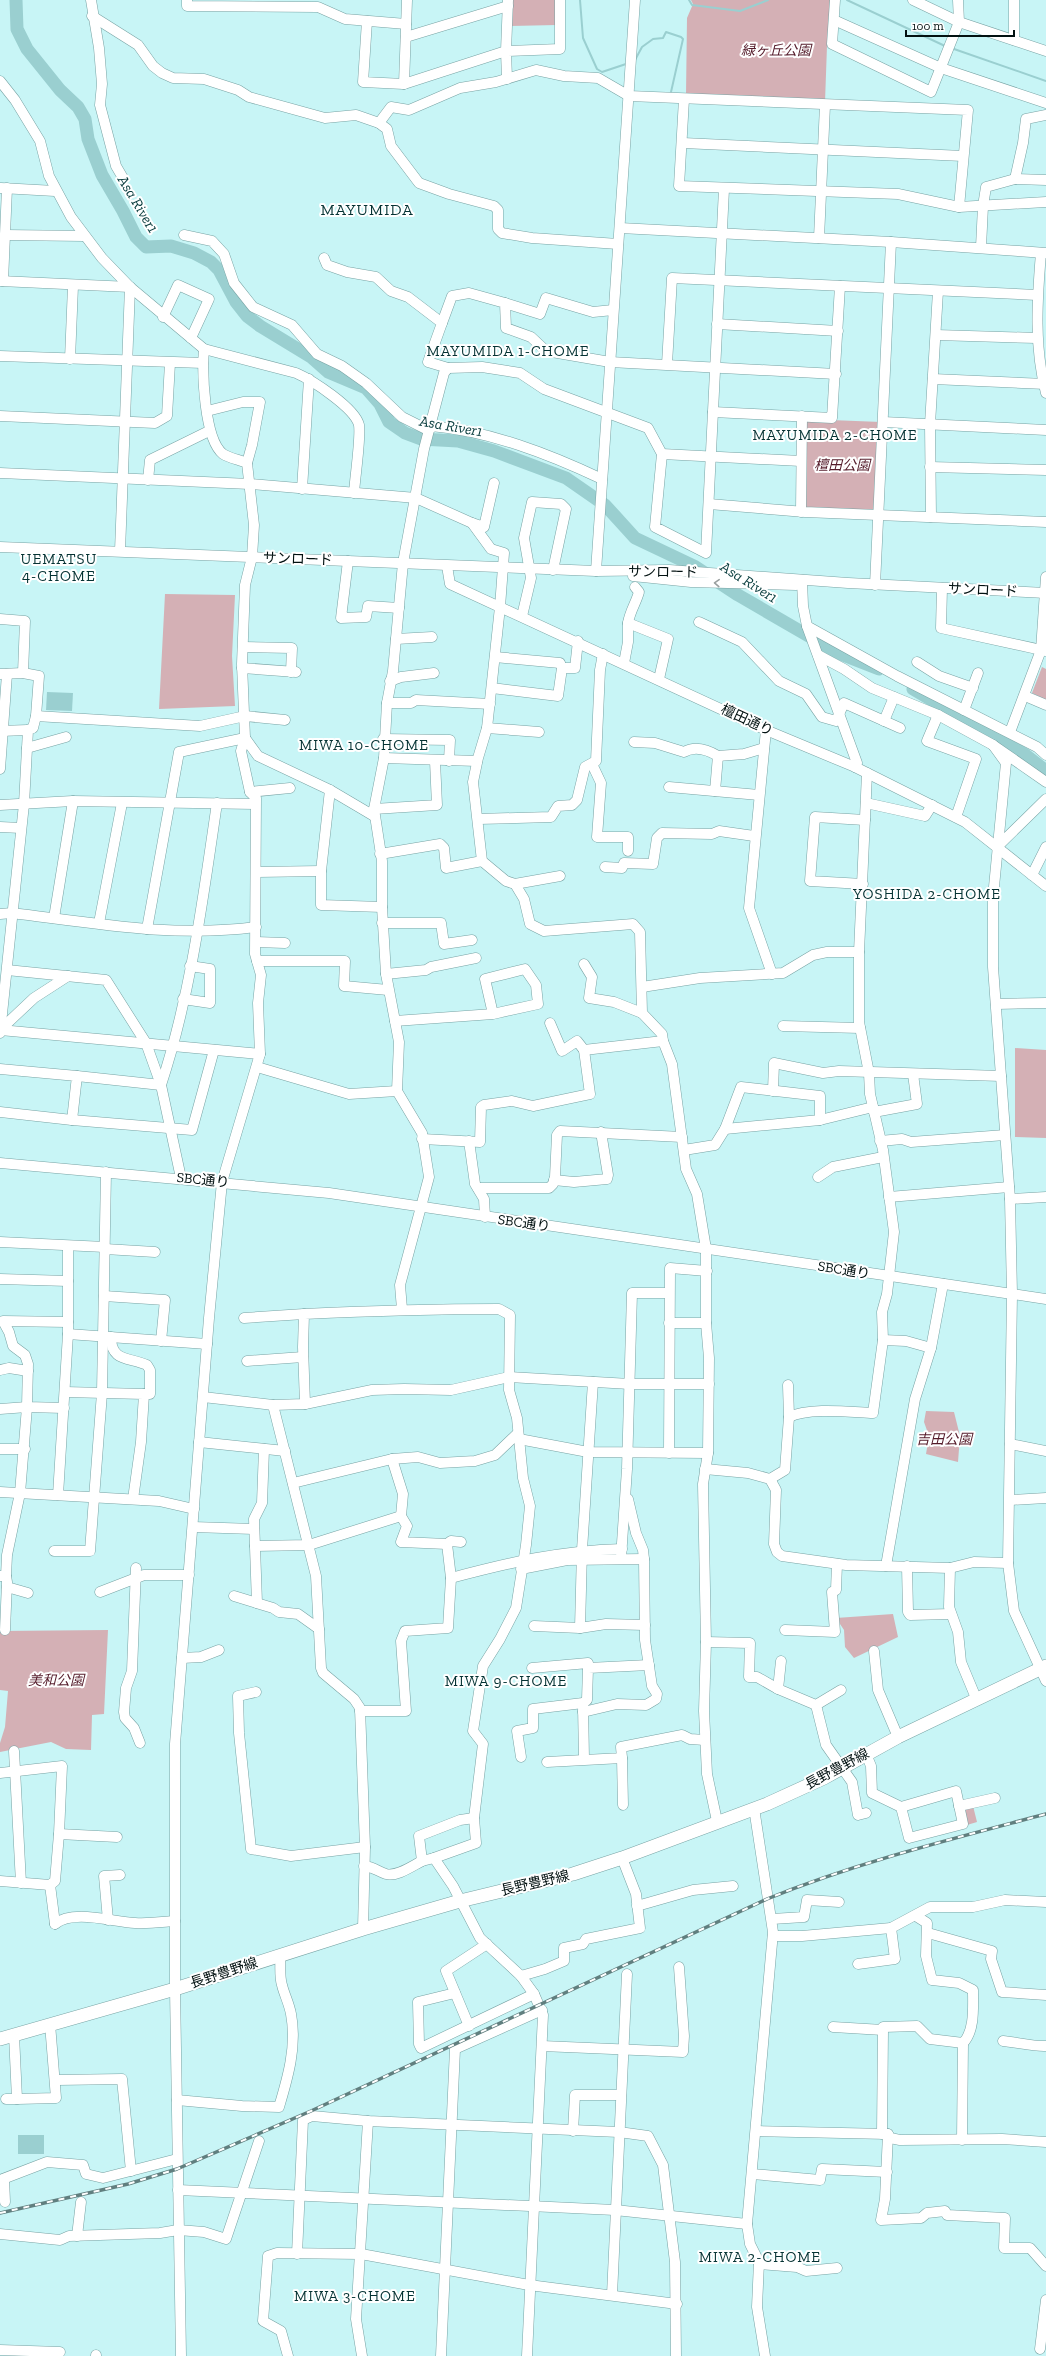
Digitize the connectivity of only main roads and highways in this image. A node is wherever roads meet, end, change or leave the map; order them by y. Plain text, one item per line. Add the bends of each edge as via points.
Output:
1 (1043, 1667) edge
2 (0, 2039) edge

1 - 2 main road, 長野豊野線 via 976,1698 898,1737 844,1768 767,1804 622,1858 573,1874 460,1901 363,1929

